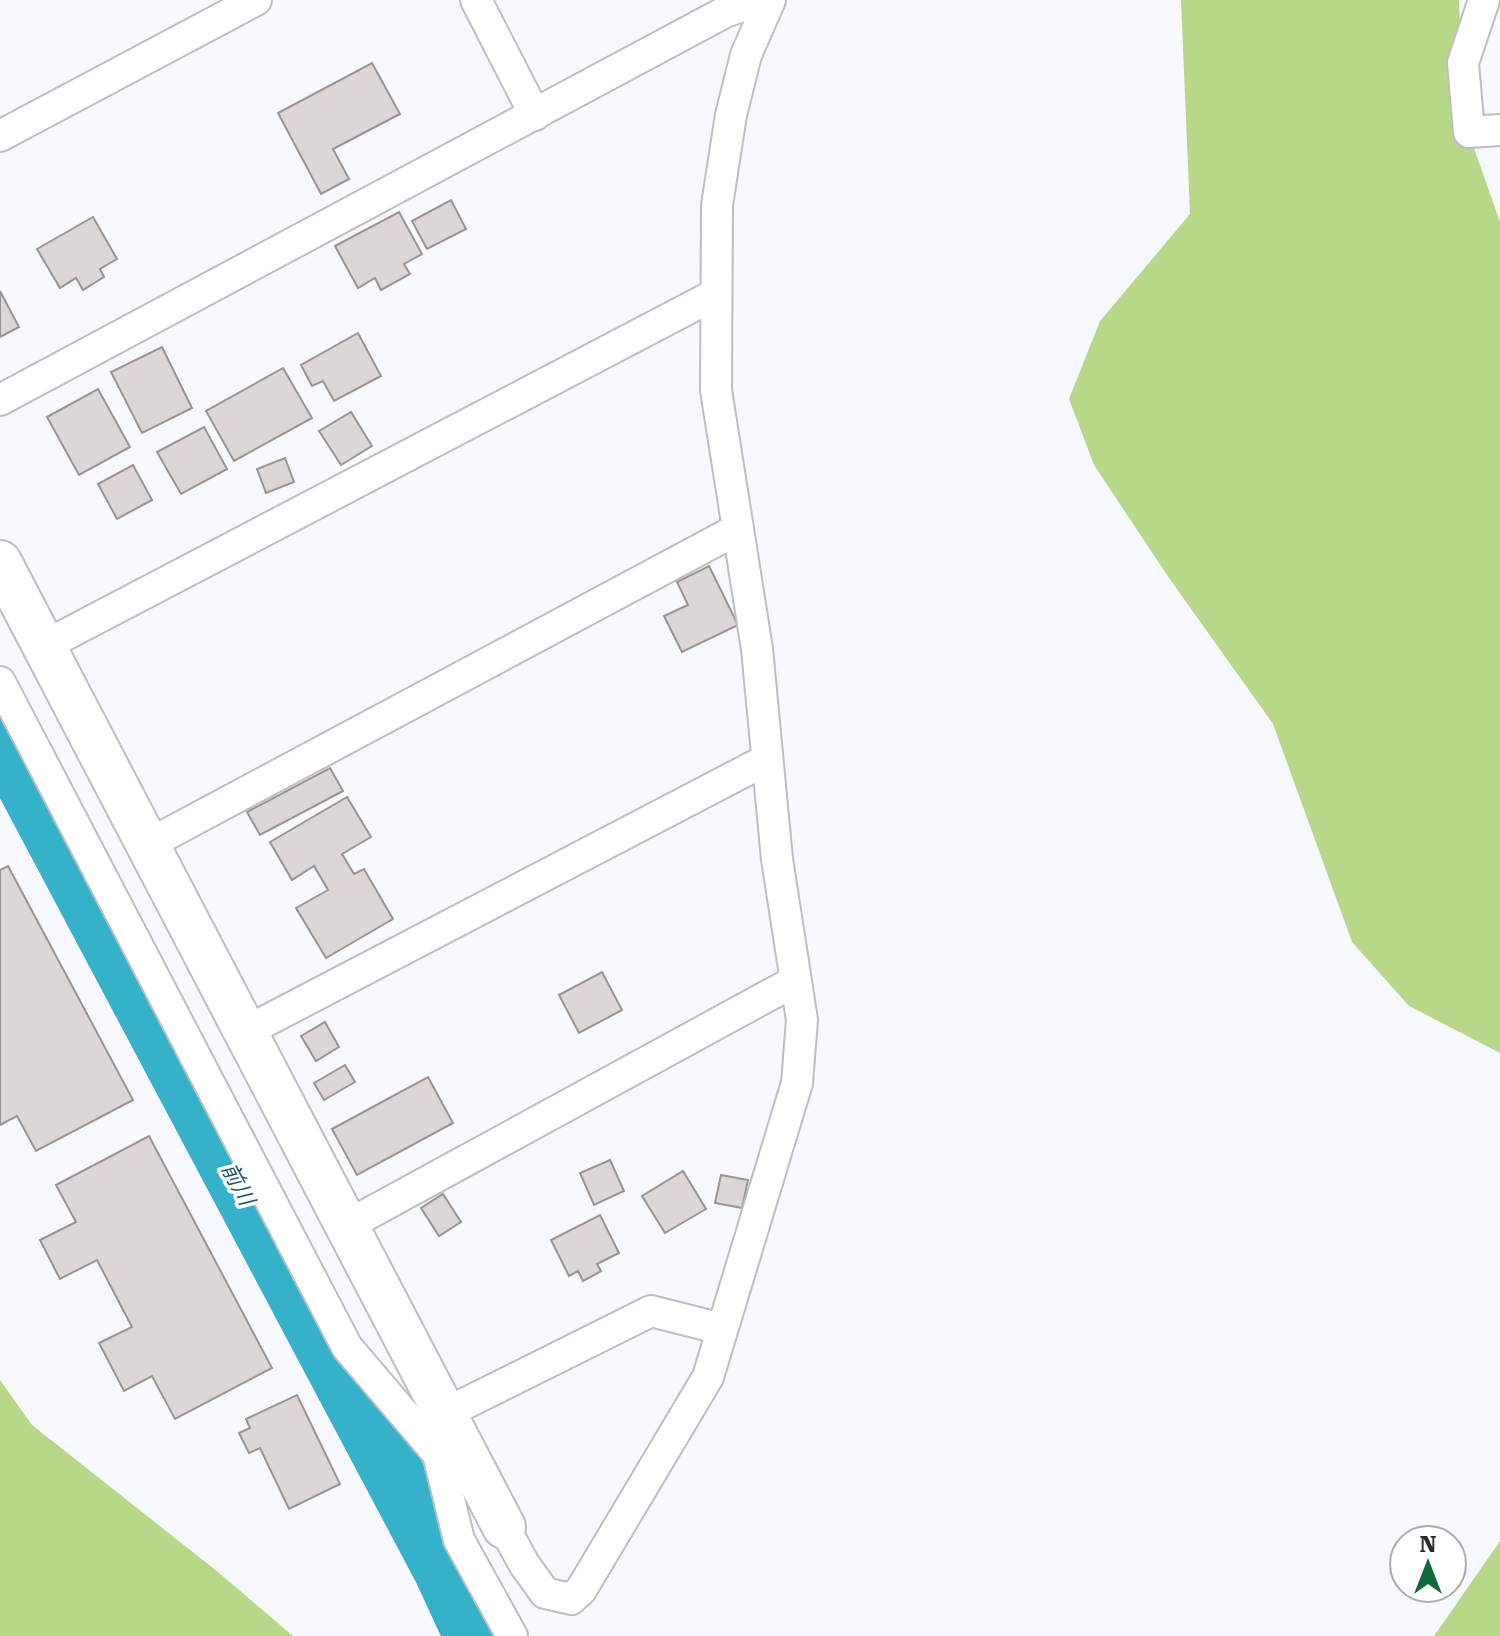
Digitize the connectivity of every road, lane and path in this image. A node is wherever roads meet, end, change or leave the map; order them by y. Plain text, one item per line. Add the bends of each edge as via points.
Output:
1 (256, 0) edge
2 (476, 0) edge
3 (760, 0) edge
4 (770, 0) edge
5 (1484, 0) edge
6 (535, 115) junction
7 (1500, 130) edge
8 (0, 136) edge
9 (716, 294) junction
10 (0, 400) edge
11 (738, 529) junction
12 (0, 562) edge
13 (44, 646) junction
14 (0, 682) edge
15 (766, 760) junction
16 (147, 845) junction
17 (795, 981) junction
18 (245, 1032) junction
19 (346, 1226) junction
20 (722, 1329) junction
21 (448, 1438) junction
22 (504, 1527) joint
23 (512, 1636) edge

1 - 8 street
2 - 6 street
3 - 6 street via 725,12
4 - 9 street via 746,55 731,115 717,205
5 - 7 street via 1463,63 1469,132
6 - 10 street
9 - 11 street via 716,390
9 - 13 street
11 - 15 street via 757,649
11 - 16 street
12 - 13 street
13 - 16 street
14 - 21 street via 347,1347
15 - 17 street
15 - 18 street
16 - 18 street
17 - 19 street
17 - 20 street via 802,1020 797,1083
18 - 19 street
19 - 21 street
20 - 21 street via 651,1311
20 - 22 street via 708,1377 581,1590 571,1599 545,1593
21 - 22 street
21 - 23 street via 459,1540

